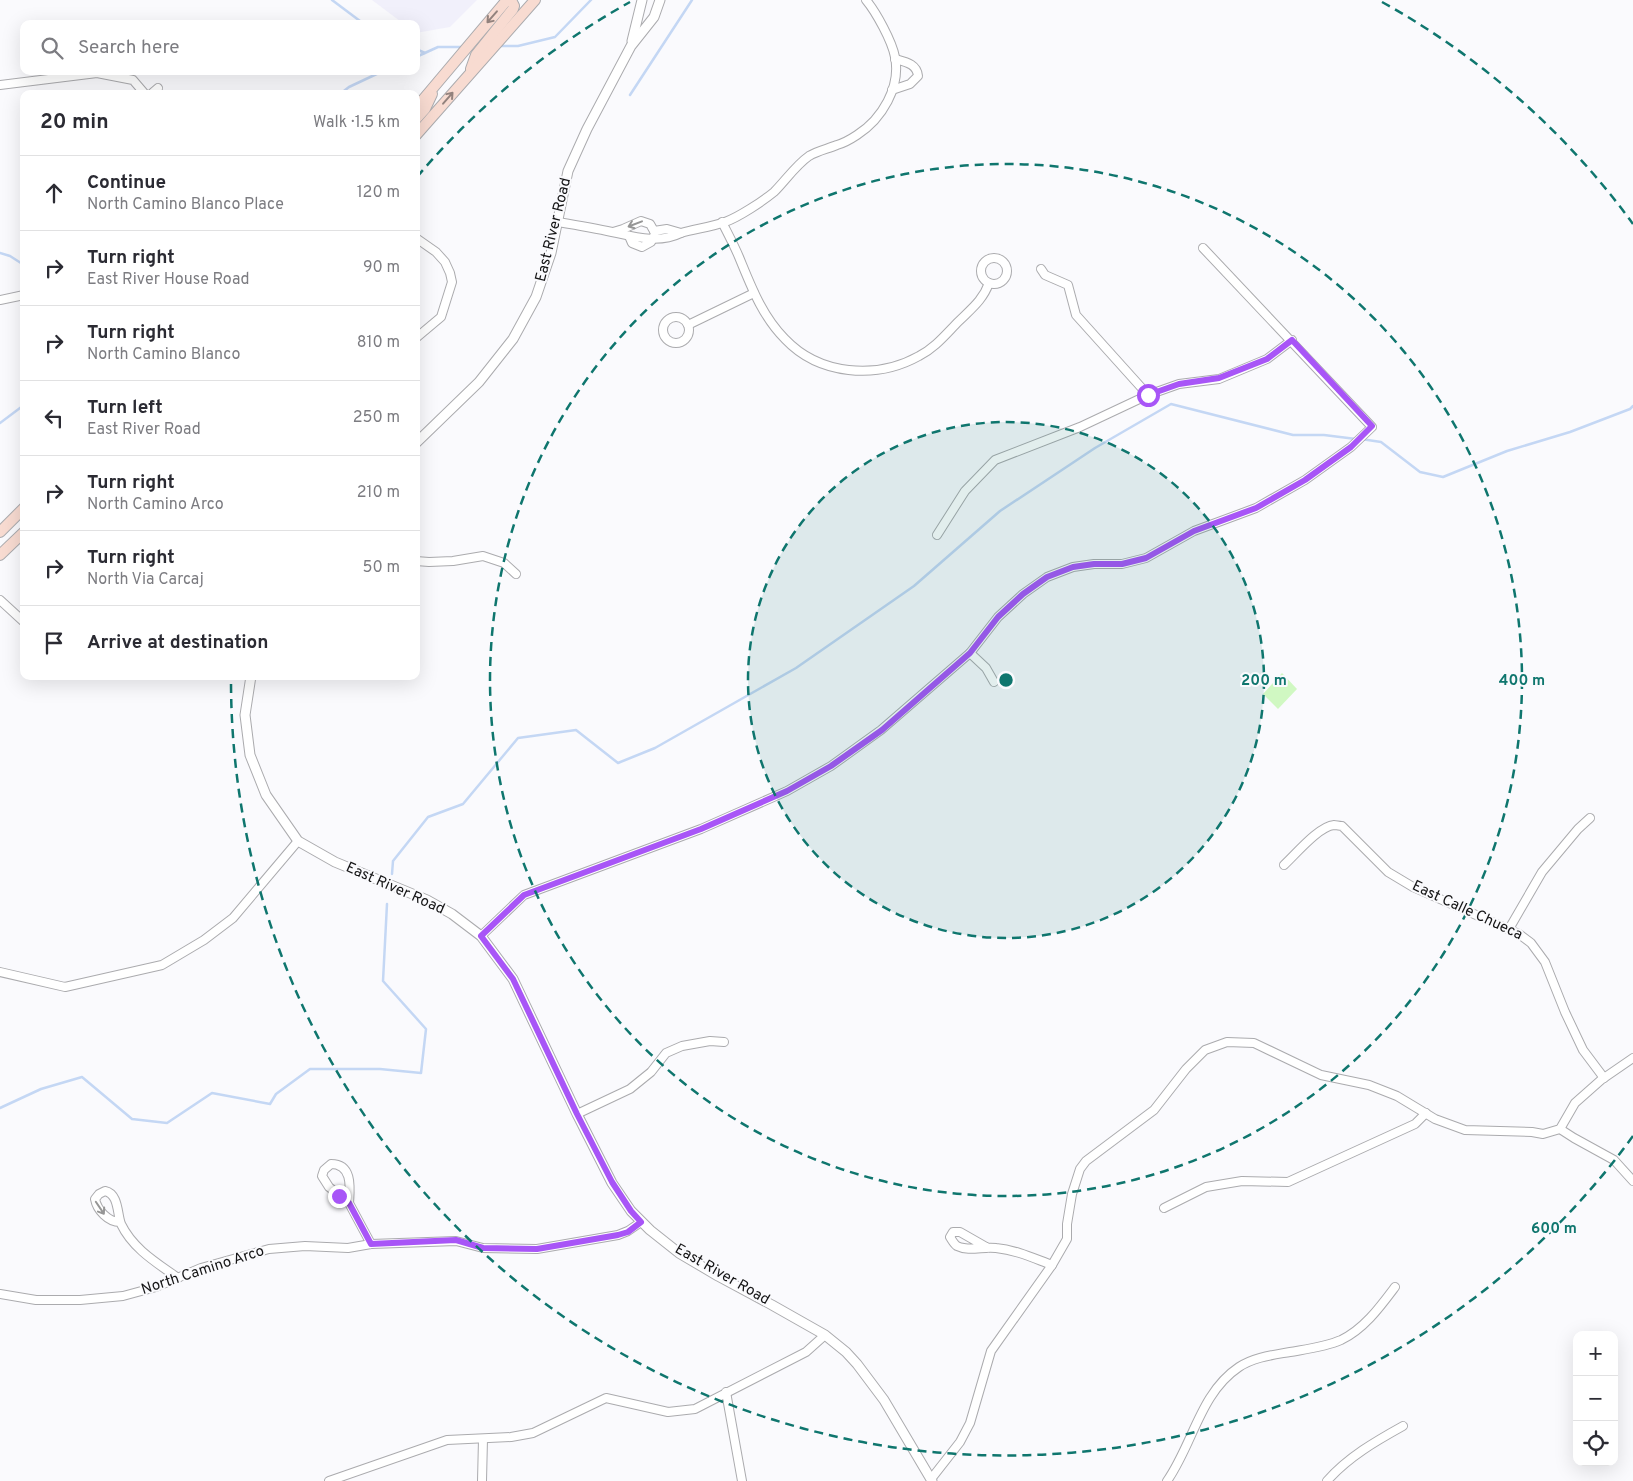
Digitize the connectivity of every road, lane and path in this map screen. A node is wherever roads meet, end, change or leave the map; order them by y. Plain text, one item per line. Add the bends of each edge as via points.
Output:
1 (507, 0) edge
2 (512, 0) edge
3 (535, 0) edge
4 (642, 0) edge
5 (660, 0) edge
6 (866, 0) edge
7 (631, 46) junction
8 (482, 55) junction
9 (896, 59) junction
10 (81, 75) edge
11 (107, 75) edge
12 (0, 85) edge
13 (434, 86) junction
14 (142, 90) edge
15 (892, 90) junction
16 (420, 103) edge
17 (420, 114) edge
18 (420, 130) edge
19 (558, 222) junction
20 (722, 222) junction
21 (612, 232) junction
22 (653, 235) junction
23 (420, 241) edge
24 (1203, 248) dead end
25 (1041, 269) dead end
26 (989, 283) dead end
27 (754, 293) junction
28 (20, 296) edge
29 (0, 300) edge
30 (688, 325) dead end
31 (420, 335) edge
32 (1292, 340) junction
33 (1148, 395) junction
34 (420, 439) edge
35 (20, 512) edge
36 (0, 532) edge
37 (937, 535) dead end
38 (20, 536) edge
39 (0, 555) edge
40 (420, 561) edge
41 (516, 574) dead end
42 (0, 600) edge
43 (20, 618) edge
44 (970, 653) junction
45 (250, 680) edge
46 (994, 682) dead end
47 (1590, 818) dead end
48 (298, 841) junction
49 (1284, 865) dead end
50 (1509, 929) junction
51 (481, 936) junction
52 (0, 972) edge
53 (724, 1042) dead end
54 (1633, 1058) edge
55 (1604, 1078) junction
56 (1426, 1113) junction
57 (577, 1114) junction
58 (1560, 1129) junction
59 (1633, 1181) edge
60 (349, 1203) junction
61 (1164, 1208) dead end
62 (120, 1222) dead end
63 (641, 1222) junction
64 (371, 1244) junction
65 (988, 1248) dead end
66 (1052, 1265) junction
67 (178, 1278) junction
68 (1395, 1287) dead end
69 (0, 1294) edge
70 (825, 1336) junction
71 (726, 1392) junction
72 (1403, 1426) dead end
73 (483, 1439) junction
74 (932, 1480) edge
75 (329, 1481) edge
76 (482, 1481) edge
77 (742, 1481) edge
78 (1167, 1481) edge
79 (1327, 1481) edge

1 -> 13 main road
2 - 8 main road via 513,9 493,33
3 - 8 main road via 508,32
4 - 7 street, East River Road
5 - 7 street, East River Road via 654,17
6 - 9 street via 882,23
7 - 19 street, East River Road via 568,172
18 -> 8 main road via 469,75
9 - 15 street
9 - 15 street via 909,63 918,71 918,76 910,84
10 - 12 street
11 - 14 street via 133,80
13 - 16 main road
13 - 17 main road via 430,100
15 - 20 street via 881,113 858,134 807,157 768,197
19 - 21 street
19 - 34 street, East River Road via 536,297 513,338 480,382
20 - 22 street via 681,233 667,229
20 - 27 street
22 -> 21 street via 650,224 640,221
21 - 22 street via 629,236 632,244 640,247 647,246
23 - 31 street via 445,262 452,282 441,317
24 - 32 street
25 - 33 street via 1045,275 1068,285 1076,315
26 - 27 street via 984,295 933,347 904,363 856,372 836,368 800,352 774,328
27 - 30 street
28 - 29 street
32 - 33 street via 1267,359 1219,378 1179,384
32 - 44 street via 1372,426 1351,447 1305,480 1256,508 1194,531 1146,558 1122,564 1073,567 1047,577 998,617
33 - 37 street via 1080,427 995,460 964,491
35 - 36 main road
38 - 39 main road
40 - 41 street via 483,556 504,563
42 - 43 street
44 - 46 street via 986,668
44 - 51 street via 882,730 831,766 787,791 701,829 524,895
45 - 48 street, East River Road via 245,715 250,755 266,795
47 - 50 street via 1542,872
48 - 51 street, East River Road via 335,862 426,900 452,914
48 - 52 street via 233,918 206,940 162,966 65,987
49 - 50 street, East Calle Chueca via 1321,831 1332,825 1342,826 1388,872
50 - 55 street, East Calle Chueca via 1531,943 1545,962 1583,1050
51 - 57 street, East River Road via 513,979
53 - 57 street via 689,1044 666,1053 651,1072 630,1089
54 - 55 street
55 - 58 street via 1575,1103
56 - 58 street via 1465,1130 1543,1134
56 - 61 street via 1415,1124 1288,1182 1242,1181 1206,1187
56 - 66 street via 1397,1096 1369,1085 1321,1075 1254,1044 1226,1042 1205,1050 1154,1110 1086,1160 1080,1169 1068,1217 1067,1239
57 - 63 street, East River Road via 612,1182
58 - 59 street via 1614,1160
60 - 60 street via 350,1182 346,1170 331,1164 322,1176 329,1187
60 - 64 street
62 - 67 street via 145,1254
63 - 64 street, North Camino Arco via 618,1235 537,1249 483,1248 456,1240
63 - 70 street, East River Road via 704,1268
64 - 67 street, North Camino Arco via 348,1248 305,1246 269,1249 201,1268
65 - 66 street via 1016,1251
66 - 74 street via 991,1351 970,1423
67 - 69 street, North Camino Arco via 123,1296 80,1300 36,1300
68 - 78 street via 1361,1327 1342,1340 1265,1356 1241,1366 1222,1380 1206,1404
70 - 71 street via 806,1352
70 - 74 street, East River Road via 846,1352 884,1400
71 - 73 street via 694,1409 668,1412 606,1398 533,1433
71 - 77 street
72 - 79 street via 1374,1442
73 - 75 street via 447,1440
73 - 76 street

